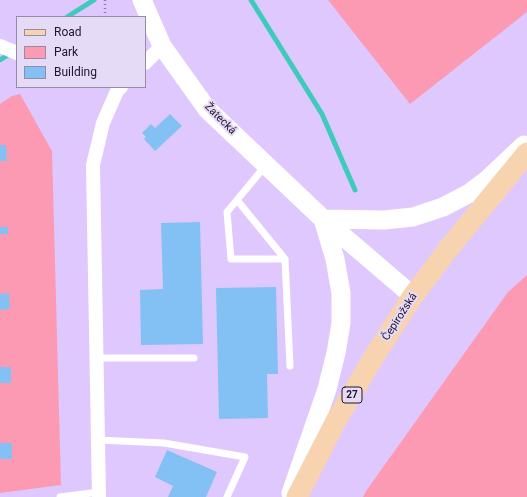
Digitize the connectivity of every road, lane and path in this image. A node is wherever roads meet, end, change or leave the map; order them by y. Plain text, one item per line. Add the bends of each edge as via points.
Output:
1 (105, 0) edge
2 (142, 0) edge
3 (105, 16) edge
4 (0, 46) edge
5 (162, 46) junction
6 (16, 53) edge
7 (146, 62) edge
8 (114, 88) edge
9 (527, 143) edge
10 (527, 153) edge
11 (267, 165) junction
12 (237, 200) junction
13 (323, 219) junction
14 (285, 259) junction
15 (413, 296) junction
16 (96, 358) junction
17 (194, 358) dead end
18 (290, 366) dead end
19 (98, 440) junction
20 (99, 495) edge
21 (60, 497) edge
22 (227, 497) edge
23 (290, 497) edge
24 (297, 497) edge

1 - 3 path
2 - 5 street, Žatecká
4 - 6 street
5 - 7 street
5 - 11 street, Žatecká via 207,109
8 - 16 street via 93,165
9 - 13 street via 488,179 468,194 443,207 413,217 384,220
10 - 15 main road, Čepirožská / 27
11 - 12 lane
11 - 13 street, Žatecká
12 - 14 lane
12 - 14 lane via 227,212 231,259
13 - 15 street, Žatecká
13 - 23 street via 335,259 341,293 341,323 327,389
14 - 18 lane
15 - 24 main road, Čepirožská / 27 via 337,419
16 - 17 lane
16 - 19 street
19 - 20 street
19 - 22 lane via 164,443 246,457
20 - 21 lane

